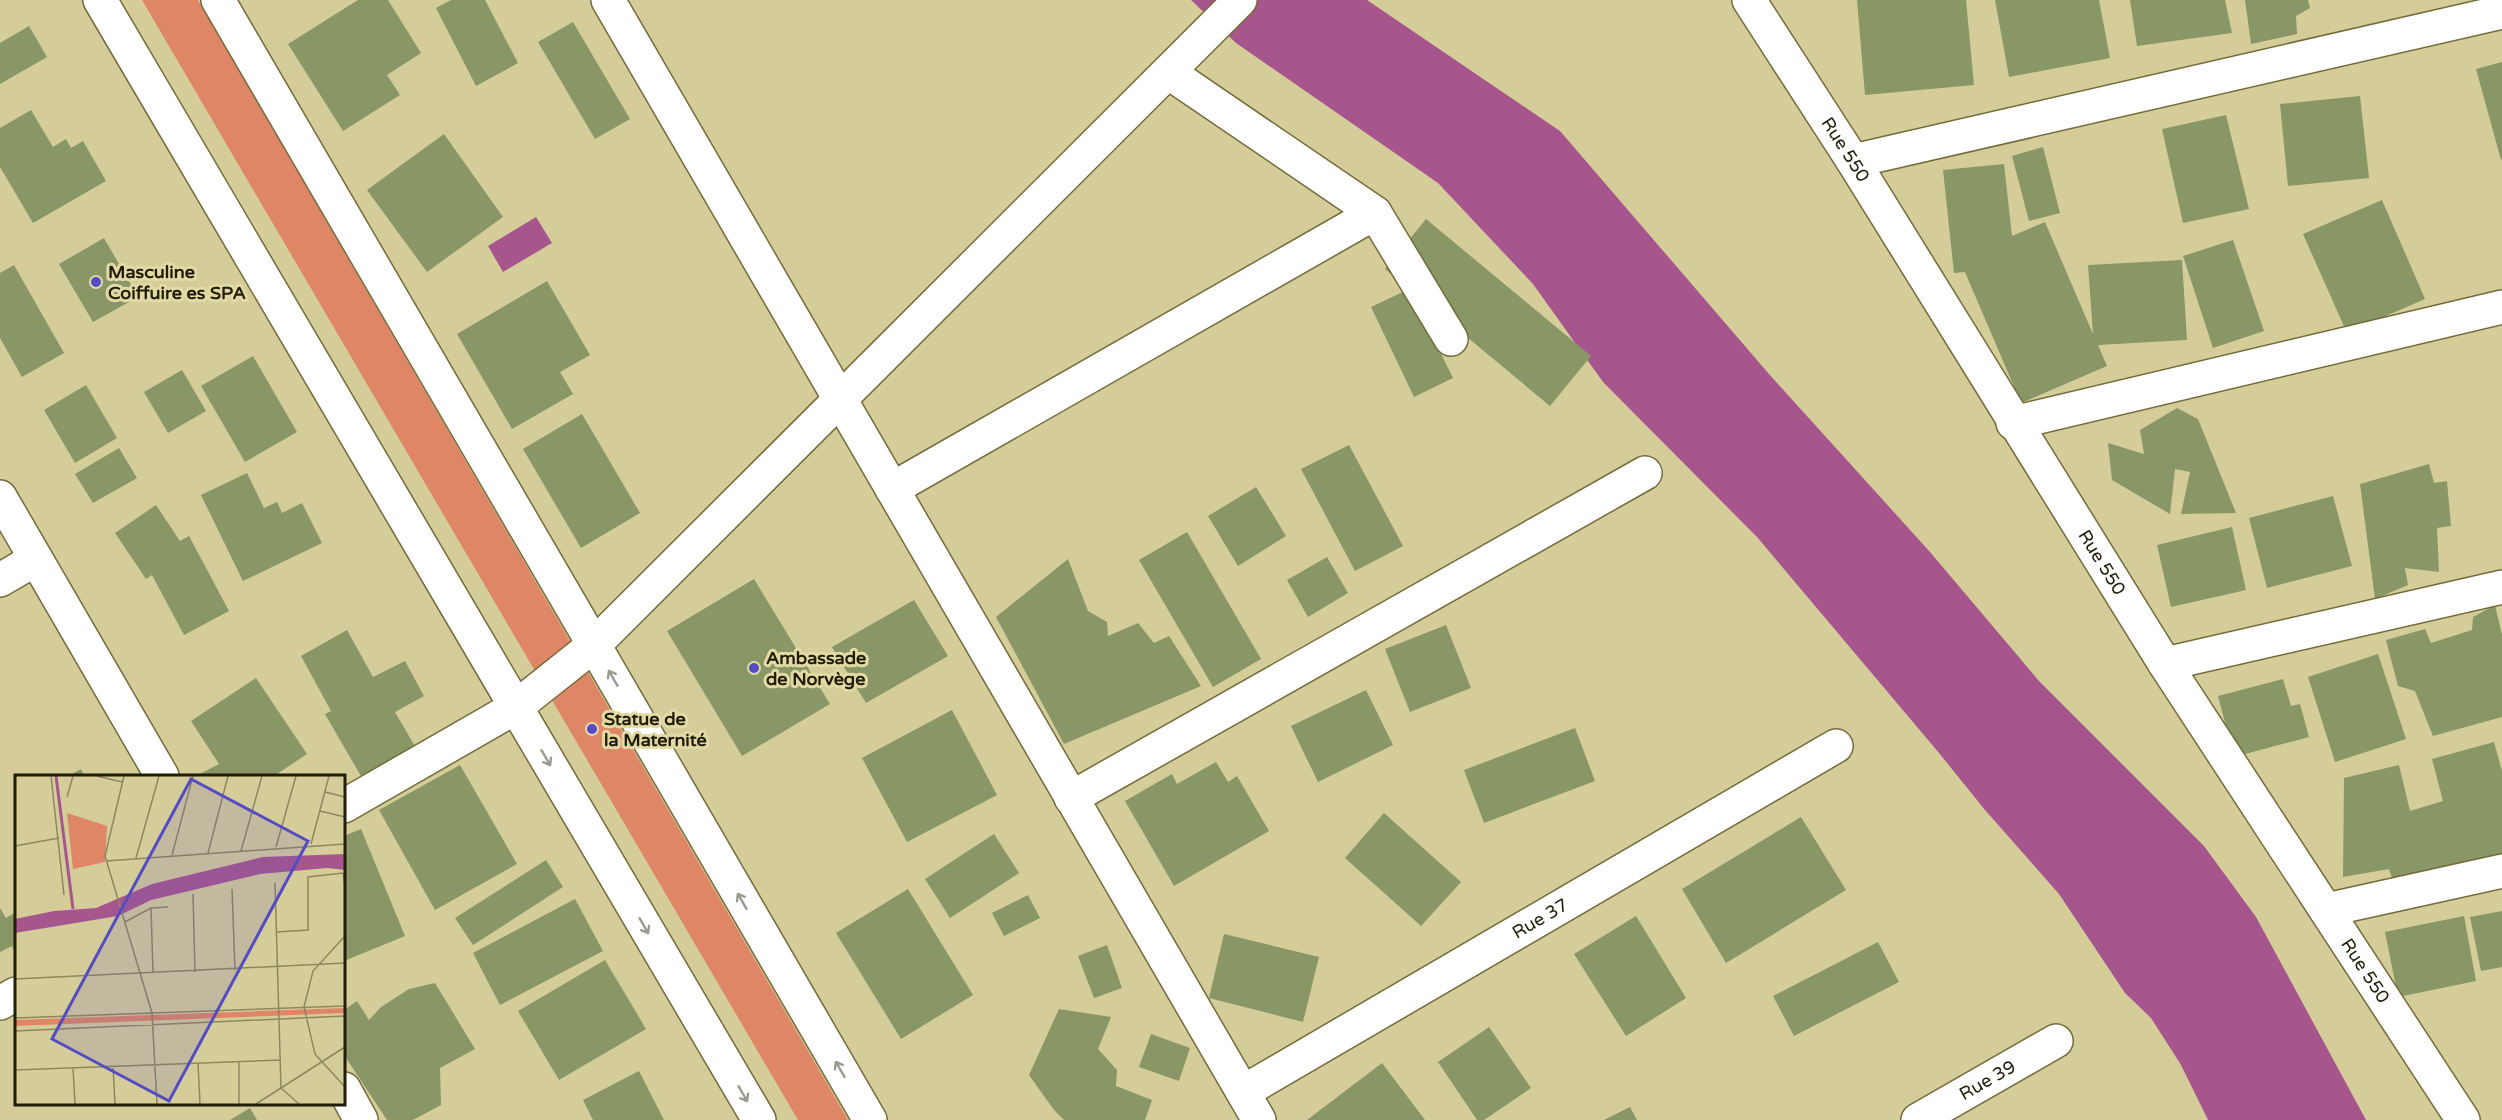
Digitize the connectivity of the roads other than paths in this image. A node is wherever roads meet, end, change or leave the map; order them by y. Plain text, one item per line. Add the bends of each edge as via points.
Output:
1 (100, 0) edge
2 (218, 0) edge
3 (608, 0) edge
4 (1240, 0) edge
5 (1749, 0) edge
6 (2502, 12) edge
7 (1168, 72) junction
8 (1853, 161) junction
9 (1375, 213) junction
10 (2502, 307) edge
11 (1451, 339) dead end
12 (840, 400) junction
13 (2013, 423) junction
14 (1645, 473) dead end
15 (892, 489) junction
16 (0, 497) edge
17 (36, 559) junction
18 (0, 580) edge
19 (2502, 587) edge
20 (594, 645) junction
21 (2164, 664) junction
22 (516, 707) junction
23 (1836, 746) dead end
24 (161, 775) edge
25 (1071, 798) junction
26 (345, 805) edge
27 (2502, 872) edge
28 (2326, 910) junction
29 (15, 995) edge
30 (0, 1003) edge
31 (2056, 1041) dead end
32 (345, 1091) edge
33 (1243, 1092) junction
34 (361, 1120) edge
35 (759, 1120) edge
36 (870, 1120) edge
37 (1259, 1120) edge
38 (1918, 1120) edge
39 (2463, 1120) edge

1 - 22 street
2 - 20 street
3 - 12 street
4 - 7 street
5 - 8 street, Rue 550
6 - 8 street
7 - 9 street
7 - 12 street
8 - 13 street, Rue 550
9 - 11 street
9 - 15 street
10 - 13 street
12 - 15 street
12 - 20 street
13 - 21 street, Rue 550
14 - 25 street
15 - 25 street
16 - 17 street
17 - 18 street
17 - 24 street
19 - 21 street
20 - 22 street
36 -> 20 street
21 - 28 street, Rue 550
22 - 26 street
22 -> 35 street
23 - 33 street, Rue 37
25 - 33 street
27 - 28 street
28 - 39 street, Rue 550
29 - 30 street
31 - 38 street, Rue 39
32 - 34 street
33 - 37 street

